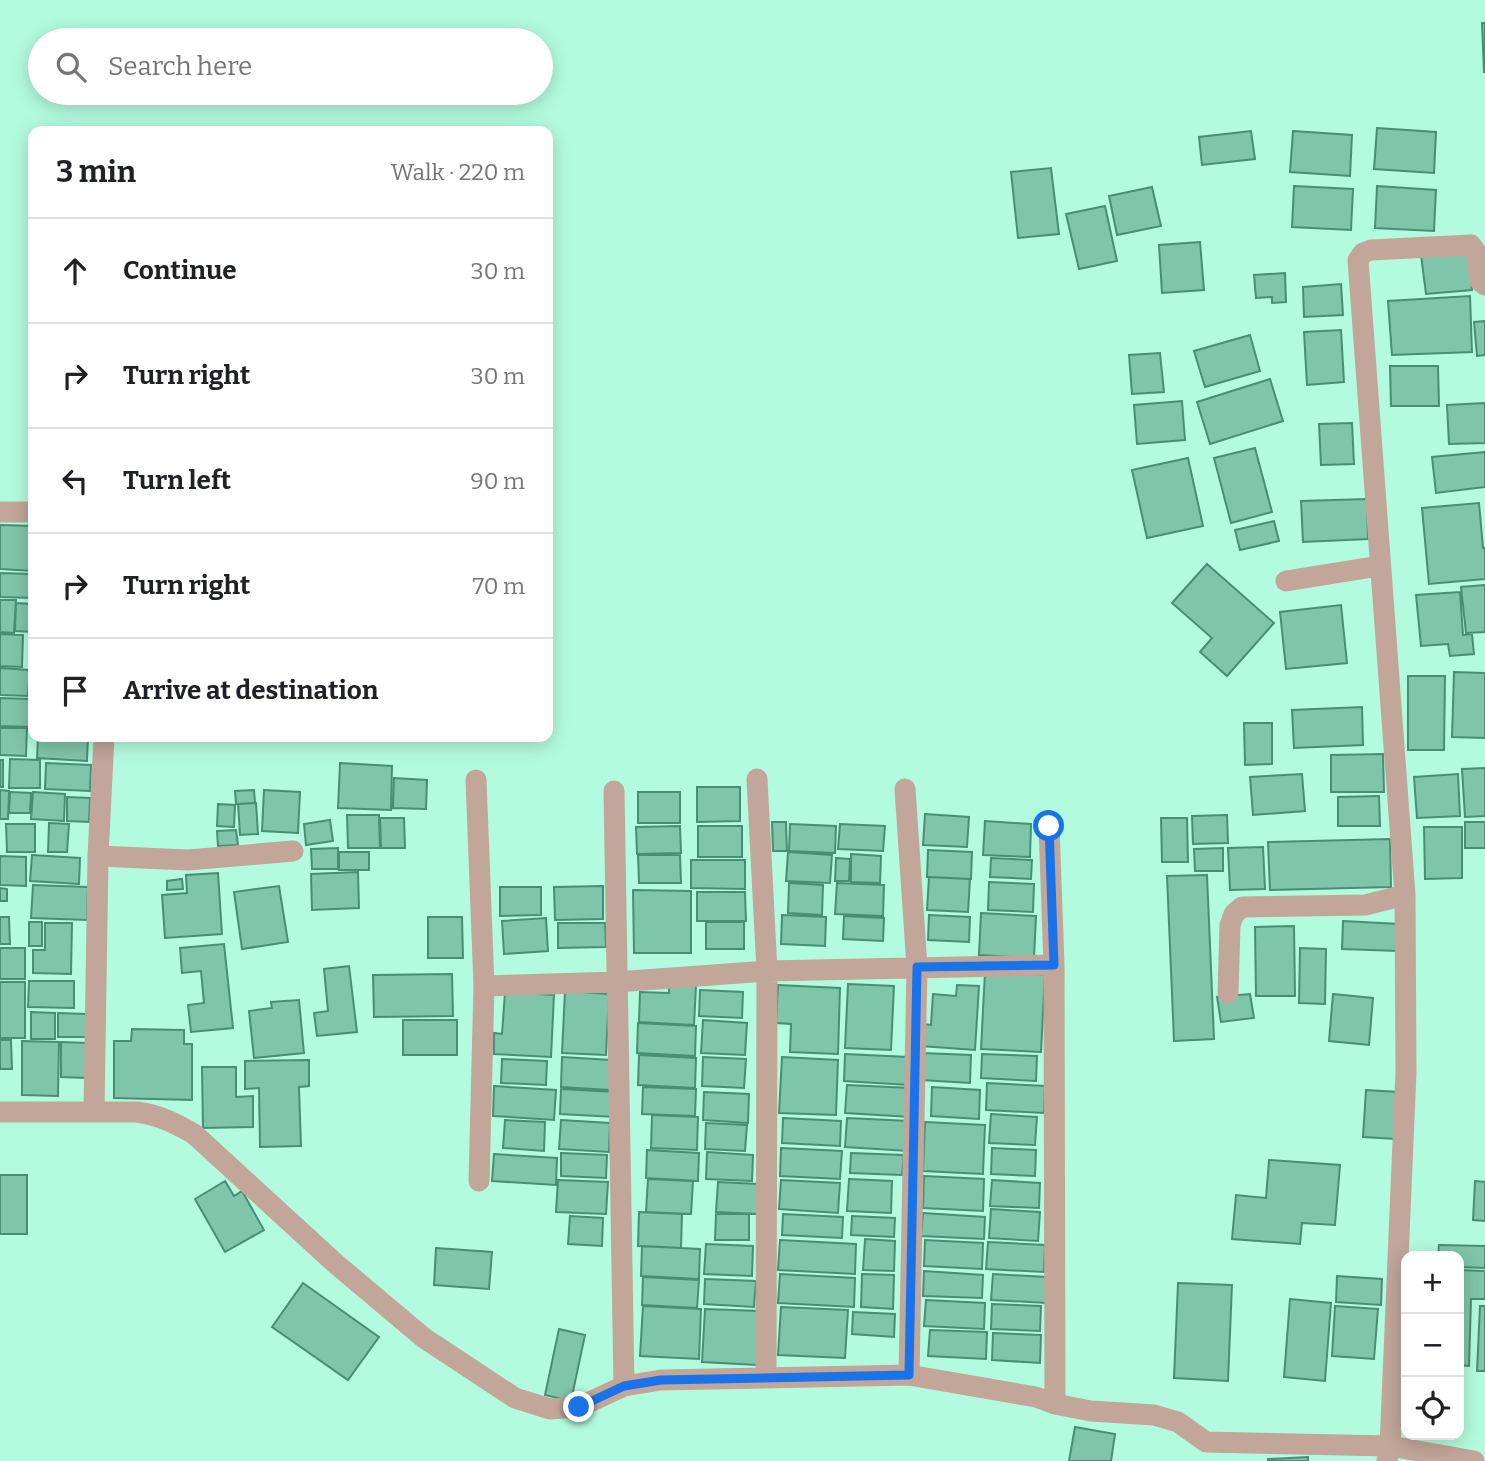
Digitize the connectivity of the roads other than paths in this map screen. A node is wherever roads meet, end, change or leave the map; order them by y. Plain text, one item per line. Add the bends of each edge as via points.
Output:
1 (1485, 285) edge
2 (0, 512) edge
3 (28, 512) edge
4 (1379, 566) junction
5 (1286, 582) dead end
6 (104, 742) edge
7 (757, 779) dead end
8 (477, 780) dead end
9 (905, 789) dead end
10 (614, 791) dead end
11 (1049, 826) dead end
12 (293, 852) dead end
13 (98, 856) junction
14 (1405, 895) junction
15 (1054, 965) junction
16 (917, 967) junction
17 (767, 971) junction
18 (616, 982) junction
19 (484, 986) junction
20 (1228, 993) dead end
21 (94, 1111) junction
22 (0, 1112) edge
23 (479, 1181) dead end
24 (909, 1375) junction
25 (766, 1377) junction
26 (624, 1386) junction
27 (1055, 1404) junction
28 (1388, 1454) edge
29 (1474, 1461) edge

1 - 4 street via 1471,245 1371,250 1358,260
2 - 3 street
4 - 5 street
4 - 14 street
6 - 13 street
7 - 17 street
8 - 19 street
9 - 16 street
10 - 18 street
11 - 15 street
12 - 13 street via 188,860
13 - 21 street
14 - 20 street via 1365,905 1242,908 1230,925
14 - 28 street via 1406,1072
15 - 16 street
15 - 27 street
16 - 17 street
16 - 24 street
17 - 18 street
17 - 25 street
18 - 19 street
18 - 26 street
19 - 23 street
21 - 22 street
21 - 26 street via 158,1115 194,1133 424,1338 515,1398 550,1409 579,1407
24 - 25 street
24 - 27 street
25 - 26 street via 661,1380
27 - 28 street via 1154,1415 1178,1422 1206,1442
28 - 29 street

